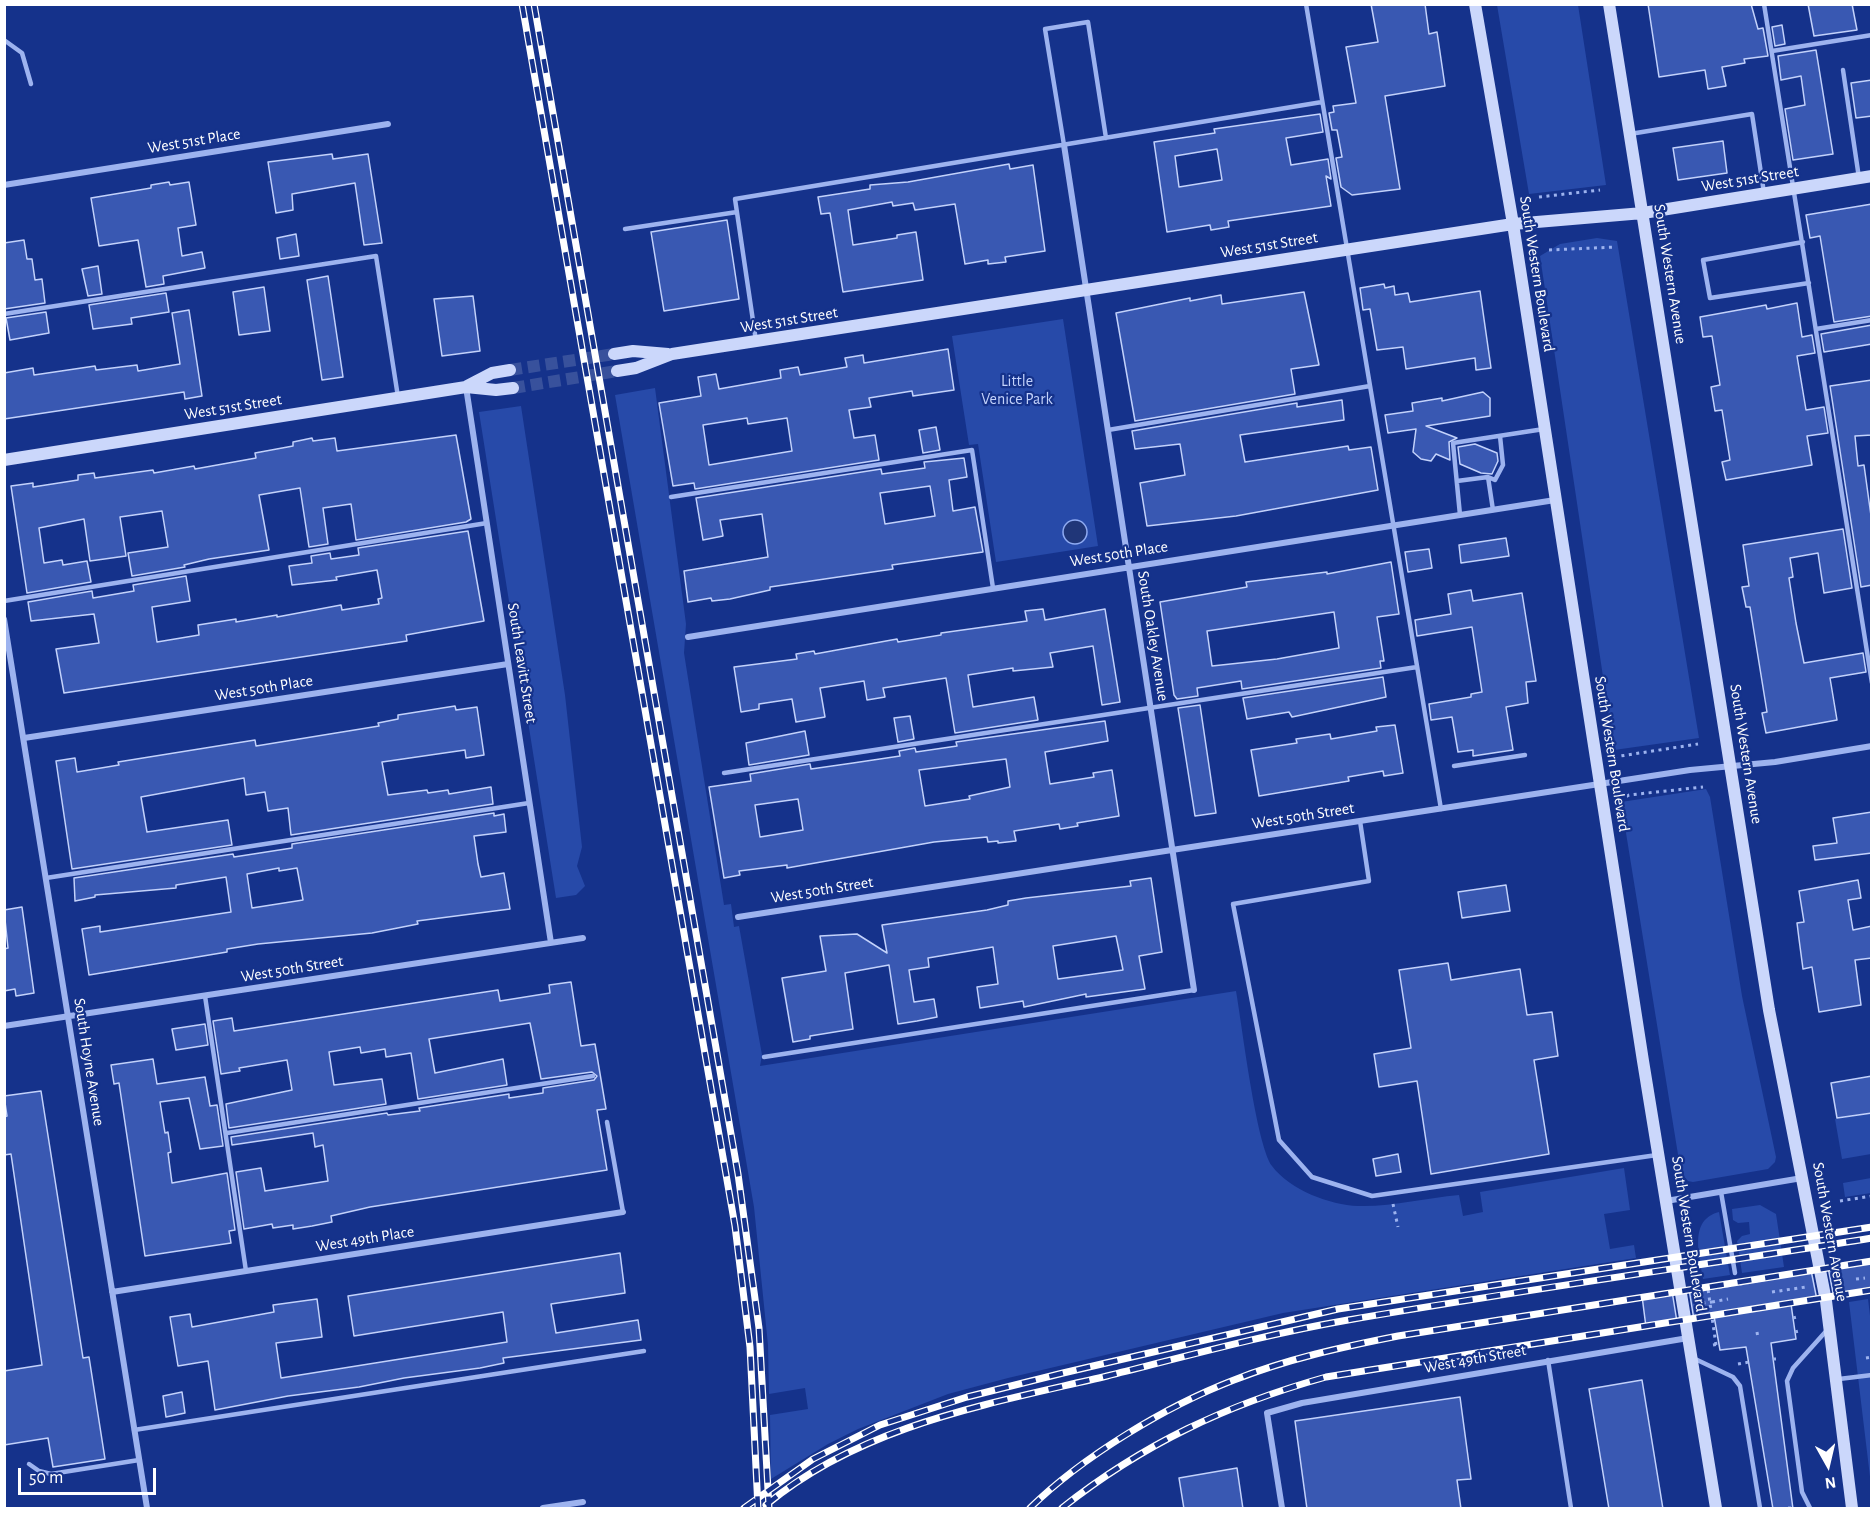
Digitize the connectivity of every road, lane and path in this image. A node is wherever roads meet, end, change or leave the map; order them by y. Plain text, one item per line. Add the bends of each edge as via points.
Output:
1 (1306, 4) edge
2 (1475, 4) edge
3 (1609, 4) edge
4 (1764, 4) edge
5 (1872, 35) edge
6 (4, 40) edge
7 (1772, 51) junction
8 (1843, 70) dead end
9 (31, 84) dead end
10 (1322, 102) junction
11 (388, 124) dead end
12 (1630, 134) junction
13 (1106, 138) junction
14 (1064, 145) junction
15 (1865, 177) edge
16 (4, 185) edge
17 (1794, 188) junction
18 (1600, 190) dead end
19 (1764, 193) junction
20 (1539, 197) dead end
21 (737, 212) junction
22 (1643, 213) junction
23 (1513, 224) junction
24 (625, 229) dead end
25 (1803, 242) junction
26 (1616, 247) dead end
27 (1347, 250) junction
28 (1549, 250) dead end
29 (1809, 283) junction
30 (1086, 290) junction
31 (4, 314) edge
32 (1872, 320) edge
33 (1816, 329) junction
34 (756, 341) junction
35 (614, 354) tunnel mouth
36 (672, 354) junction
37 (510, 370) tunnel mouth
38 (617, 371) tunnel mouth
39 (1370, 386) junction
40 (466, 387) junction
41 (513, 388) tunnel mouth
42 (398, 397) junction
43 (1544, 429) junction
44 (1108, 430) junction
45 (1500, 436) junction
46 (4, 460) edge
47 (1488, 477) junction
48 (1457, 481) junction
49 (671, 497) dead end
50 (1555, 500) junction
51 (1493, 510) junction
52 (1460, 514) junction
53 (487, 523) junction
54 (1393, 525) junction
55 (1129, 567) junction
56 (993, 588) junction
57 (4, 601) edge
58 (4, 619) edge
59 (688, 637) dead end
60 (508, 664) junction
61 (1417, 667) junction
62 (1872, 683) edge
63 (1151, 707) junction
64 (24, 738) junction
65 (1698, 744) dead end
66 (1872, 746) edge
67 (1526, 755) dead end
68 (1614, 757) dead end
69 (1454, 766) dead end
70 (1731, 766) junction
71 (724, 773) dead end
72 (1600, 784) junction
73 (1703, 787) dead end
74 (1620, 800) dead end
75 (529, 803) junction
76 (1441, 809) junction
77 (1360, 821) junction
78 (1173, 850) junction
79 (46, 878) junction
80 (738, 917) dead end
81 (583, 939) dead end
82 (551, 943) junction
83 (1194, 990) joint
84 (205, 996) junction
85 (68, 1016) junction
86 (4, 1026) edge
87 (765, 1057) dead end
88 (593, 1076) dead end
89 (607, 1122) dead end
90 (227, 1134) junction
91 (1659, 1155) junction
92 (1804, 1178) junction
93 (1721, 1192) junction
94 (1391, 1193) junction
95 (1872, 1196) edge
96 (1666, 1201) junction
97 (1840, 1201) dead end
98 (623, 1212) joint
99 (1398, 1227) dead end
100 (246, 1271) junction
101 (1735, 1273) dead end
102 (1791, 1275) dead end
103 (1865, 1278) dead end
104 (1856, 1279) dead end
105 (1806, 1287) dead end
106 (112, 1292) junction
107 (1772, 1292) dead end
108 (1728, 1299) dead end
109 (1695, 1304) dead end
110 (1829, 1327) junction
111 (1756, 1332) dead end
112 (1689, 1338) junction
113 (1758, 1338) dead end
114 (1716, 1344) dead end
115 (644, 1351) dead end
116 (1872, 1357) edge
117 (1693, 1358) junction
118 (1866, 1358) dead end
119 (1773, 1359) dead end
120 (1780, 1359) dead end
121 (1548, 1360) junction
122 (1749, 1362) dead end
123 (1738, 1364) dead end
124 (1872, 1375) edge
125 (1836, 1380) junction
126 (134, 1430) junction
127 (139, 1460) junction
128 (29, 1464) dead end
129 (583, 1502) dead end
130 (147, 1509) edge
131 (543, 1509) edge
132 (1282, 1509) edge
133 (1571, 1509) edge
134 (1716, 1509) edge
135 (1760, 1509) edge
136 (1810, 1509) edge
137 (1852, 1509) edge

1 - 10 lane
2 - 23 street, South Western Boulevard
3 - 12 street, South Western Avenue
4 - 7 lane
5 - 7 lane
6 - 9 lane via 22,53
7 - 17 lane
8 - 15 lane
10 - 13 lane
10 - 27 lane
11 - 16 street, West 51st Place
12 - 19 lane via 1752,114
12 - 22 street, South Western Avenue
13 - 14 lane
13 - 14 lane via 1088,22 1045,29
14 - 21 lane via 735,199
14 - 30 street, South Oakley Avenue
15 - 17 street, West 51st Street
17 - 19 street, West 51st Street
17 - 25 lane
18 - 20 path
19 - 22 street, West 51st Street
21 - 24 lane
21 - 34 lane
22 - 23 street, West 51st Street
22 - 70 street, South Western Avenue
23 - 27 street, West 51st Street
23 - 43 street, South Western Boulevard
25 - 29 lane
25 - 29 lane via 1703,260 1710,298
26 - 28 path
27 - 30 street, West 51st Street
27 - 39 lane
29 - 33 lane
30 - 34 street, West 51st Street
30 - 44 street, South Oakley Avenue
31 - 42 lane via 376,256
32 - 33 lane
33 - 62 lane
34 - 36 street, West 51st Street
35 - 36 street, West 51st Street
36 - 38 street, West 51st Street
37 - 40 street, West 51st Street via 492,373
39 - 44 lane
39 - 54 lane
40 - 41 street, West 51st Street
40 - 42 street, West 51st Street
40 - 53 street, South Leavitt Street
42 - 46 street, West 51st Street
43 - 45 lane
43 - 50 street, South Western Boulevard
44 - 55 street, South Oakley Avenue
45 - 47 lane via 1503,465 1495,480
45 - 48 lane via 1453,442
47 - 48 lane
47 - 51 lane
48 - 52 lane
49 - 56 lane via 972,450
50 - 51 street, West 50th Place
50 - 72 street, South Western Boulevard
51 - 52 street, West 50th Place
52 - 54 street, West 50th Place
53 - 57 lane
53 - 60 street, South Leavitt Street
54 - 55 street, West 50th Place
54 - 61 lane
55 - 56 street, West 50th Place
55 - 63 street, South Oakley Avenue
56 - 59 street, West 50th Place
58 - 64 street, South Hoyne Avenue
60 - 64 street, West 50th Place
60 - 75 street, South Leavitt Street
61 - 63 lane
61 - 76 lane
63 - 71 lane
63 - 78 street, South Oakley Avenue
64 - 79 street, South Hoyne Avenue
65 - 68 path
66 - 70 street, West 50th Street
67 - 69 lane
70 - 72 street, West 50th Street
70 - 92 street, South Western Avenue via 1769,1010
72 - 76 street, West 50th Street
72 - 91 street, South Western Boulevard
73 - 74 path via 1629,795
75 - 79 lane
75 - 82 street, South Leavitt Street
76 - 77 street, West 50th Street
77 - 78 street, West 50th Street
77 - 94 lane via 1369,881 1233,904 1279,1140 1312,1177 1372,1196
78 - 80 street, West 50th Street
78 - 83 street, South Oakley Avenue
79 - 85 street, South Hoyne Avenue
81 - 82 street, West 50th Street
82 - 84 street, West 50th Street
83 - 87 lane
84 - 85 street, West 50th Street
84 - 90 lane
85 - 86 street, West 50th Street
85 - 106 street, South Hoyne Avenue
88 - 90 lane
89 - 98 lane
90 - 100 lane
91 - 94 lane
91 - 96 street, South Western Boulevard
92 - 93 street
92 - 110 street, South Western Avenue
93 - 96 street
93 - 101 lane
94 - 99 path
95 - 97 path
96 - 112 street, South Western Boulevard
98 - 100 street, West 49th Place
100 - 106 street, West 49th Place
102 - 114 path via 1708,1289
103 - 104 path
105 - 107 path
106 - 126 street, South Hoyne Avenue
108 - 109 path, bridge
110 - 125 street, South Western Avenue
110 - 136 lane via 1793,1368 1787,1381 1803,1492
111 - 113 path
112 - 117 street, South Western Boulevard
112 - 121 street, West 49th Street
115 - 126 lane
116 - 118 path
117 - 134 street, South Western Boulevard
117 - 135 lane via 1732,1377 1740,1386
119 - 120 path
121 - 132 street, West 49th Street via 1302,1403 1267,1413
121 - 133 lane
122 - 123 path
124 - 125 lane
125 - 137 street, South Western Avenue
126 - 127 street, South Hoyne Avenue
127 - 128 lane via 51,1474
127 - 130 street, South Hoyne Avenue
129 - 131 street

